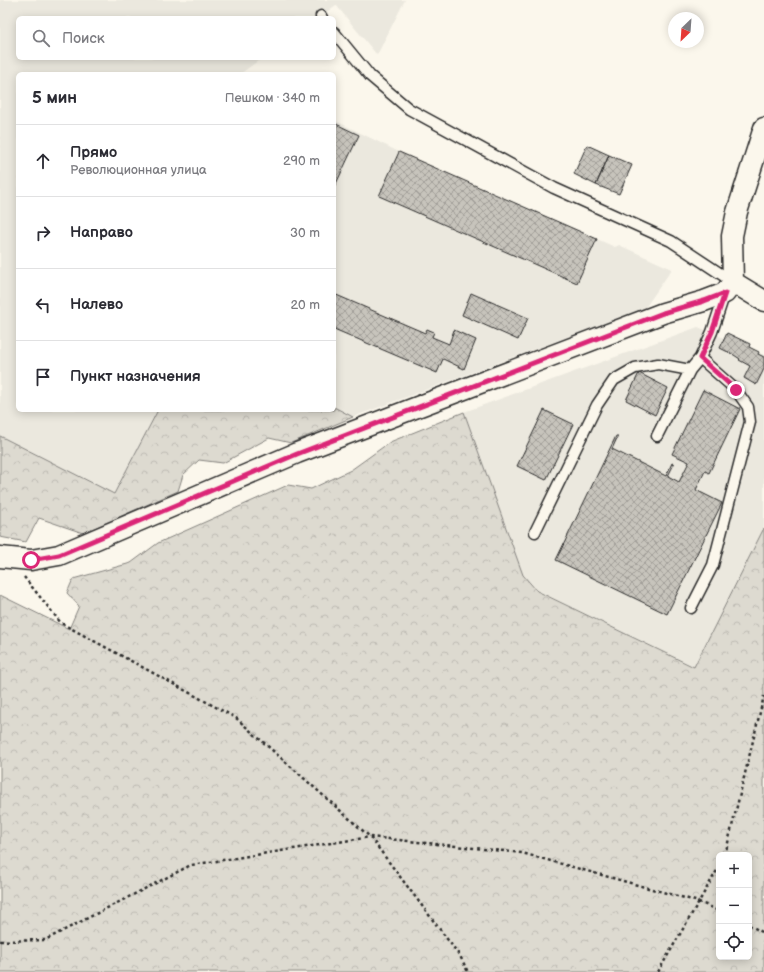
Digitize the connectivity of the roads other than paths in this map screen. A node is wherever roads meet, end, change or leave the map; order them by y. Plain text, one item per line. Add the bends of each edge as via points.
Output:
1 (336, 34) edge
2 (764, 128) edge
3 (729, 288) junction
4 (764, 301) edge
5 (700, 358) junction
6 (690, 370) junction
7 (657, 436) dead end
8 (535, 532) dead end
9 (5, 557) edge
10 (691, 608) dead end

1 - 3 lane via 370,76 409,109 554,188 672,241
2 - 3 street via 737,212 732,236
3 - 4 street
3 - 5 lane
3 - 9 street via 704,301 663,313 304,451 59,555 31,560
5 - 6 lane
5 - 10 lane via 736,390 748,407 750,422 713,565
6 - 7 lane
6 - 8 lane via 658,364 635,368 614,380 597,405

